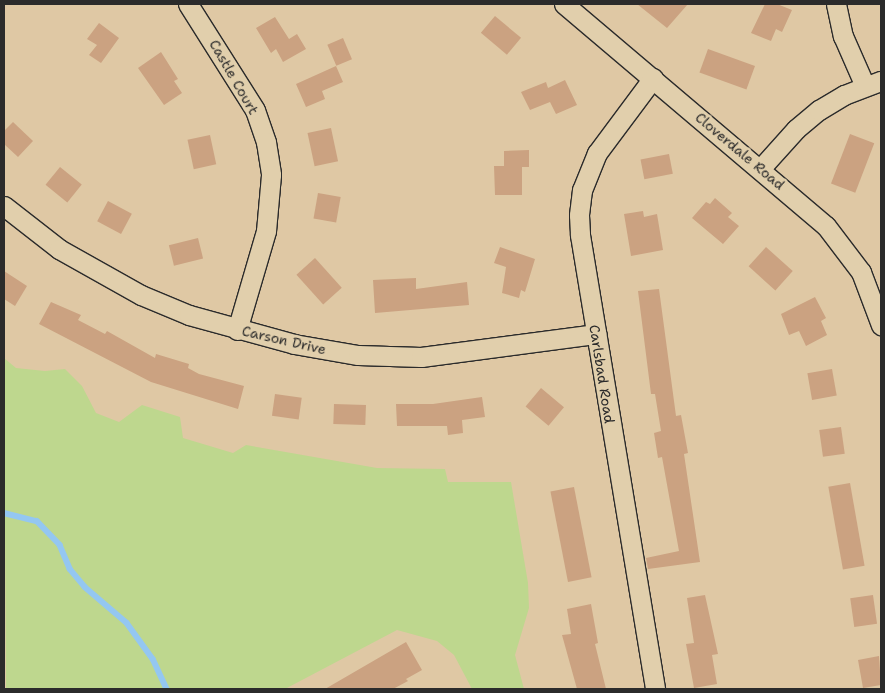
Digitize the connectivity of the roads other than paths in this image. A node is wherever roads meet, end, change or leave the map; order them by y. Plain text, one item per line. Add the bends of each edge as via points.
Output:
1 (188, 4) edge
2 (564, 4) edge
3 (836, 4) edge
4 (653, 78) junction
5 (873, 83) edge
6 (761, 168) junction
7 (4, 206) edge
8 (881, 325) edge
9 (237, 330) junction
10 (596, 334) junction
11 (655, 689) edge

1 - 9 street, Castle Court via 255,110 266,142 271,175 266,231
2 - 4 street, Cloverdale Road
3 - 5 street via 846,45
4 - 6 street, Cloverdale Road
4 - 10 street, Carlsbad Road via 597,153 582,190 580,235
5 - 6 street via 819,110 796,129
6 - 8 street, Cloverdale Road via 826,226 848,252 874,300
7 - 9 street, Carson Drive via 59,249 104,276 189,315
9 - 10 street, Carson Drive via 327,350 405,357 464,354
10 - 11 street, Carlsbad Road

